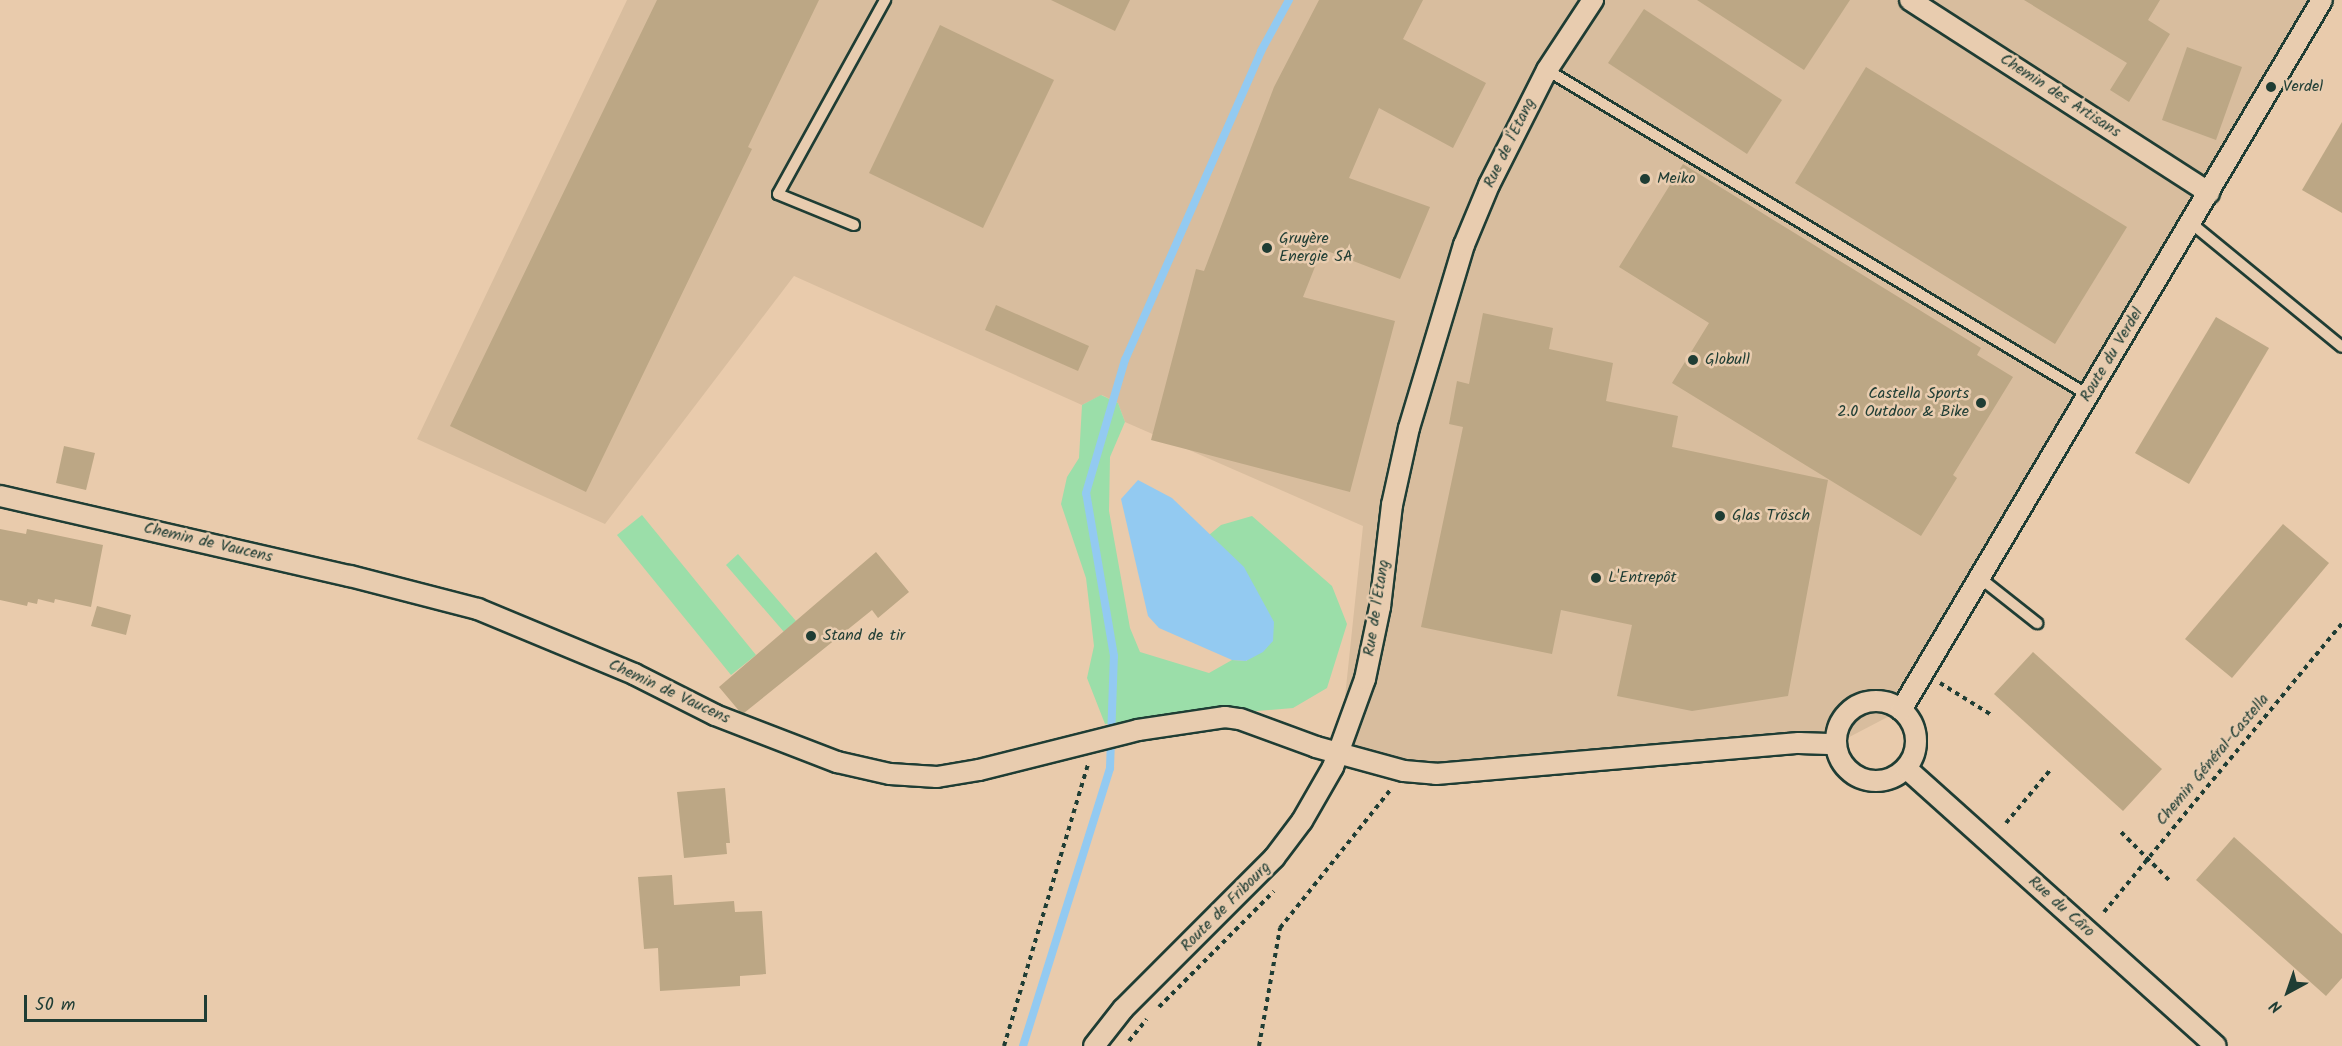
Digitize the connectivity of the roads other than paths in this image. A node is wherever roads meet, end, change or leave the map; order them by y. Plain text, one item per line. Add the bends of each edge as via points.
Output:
1 (885, 0) edge
2 (1593, 0) edge
3 (1910, 0) edge
4 (2322, 0) edge
5 (1547, 70) junction
6 (2209, 192) junction
7 (2191, 223) junction
8 (854, 225) dead end
9 (2342, 347) edge
10 (2088, 396) junction
11 (0, 496) edge
12 (1980, 578) junction
13 (2037, 624) dead end
14 (1901, 710) junction
15 (1836, 744) junction
16 (1339, 754) junction
17 (1906, 768) junction
18 (1094, 1046) edge
19 (2216, 1046) edge

1 - 8 lane via 778,194
2 - 5 street, Rue de l'Etang
3 - 6 street, Chemin des Artisans
4 - 6 street, Route du Verdel
5 - 10 lane
5 - 16 street, Rue de l'Etang via 1488,185 1426,361 1392,505 1380,607 1365,679
6 - 7 street, Route du Verdel
7 - 9 lane
7 - 10 street, Route du Verdel
10 - 12 street, Route du Verdel
11 - 16 street, Chemin de Vaucens via 478,609 634,674 715,715 837,762 890,774 937,777 979,770 1189,720 1240,719
12 - 13 lane
12 - 14 street, Route du Verdel
14 - 15 street via 1876,701 1852,709 1837,730
14 - 17 street via 1915,731 1914,751
15 - 16 street via 1799,743 1436,774 1404,771
15 - 17 street via 1844,766 1863,779 1886,780
16 - 18 street, Route de Fribourg via 1302,821 1274,858 1123,1009
17 - 19 street, Rue du Câro

